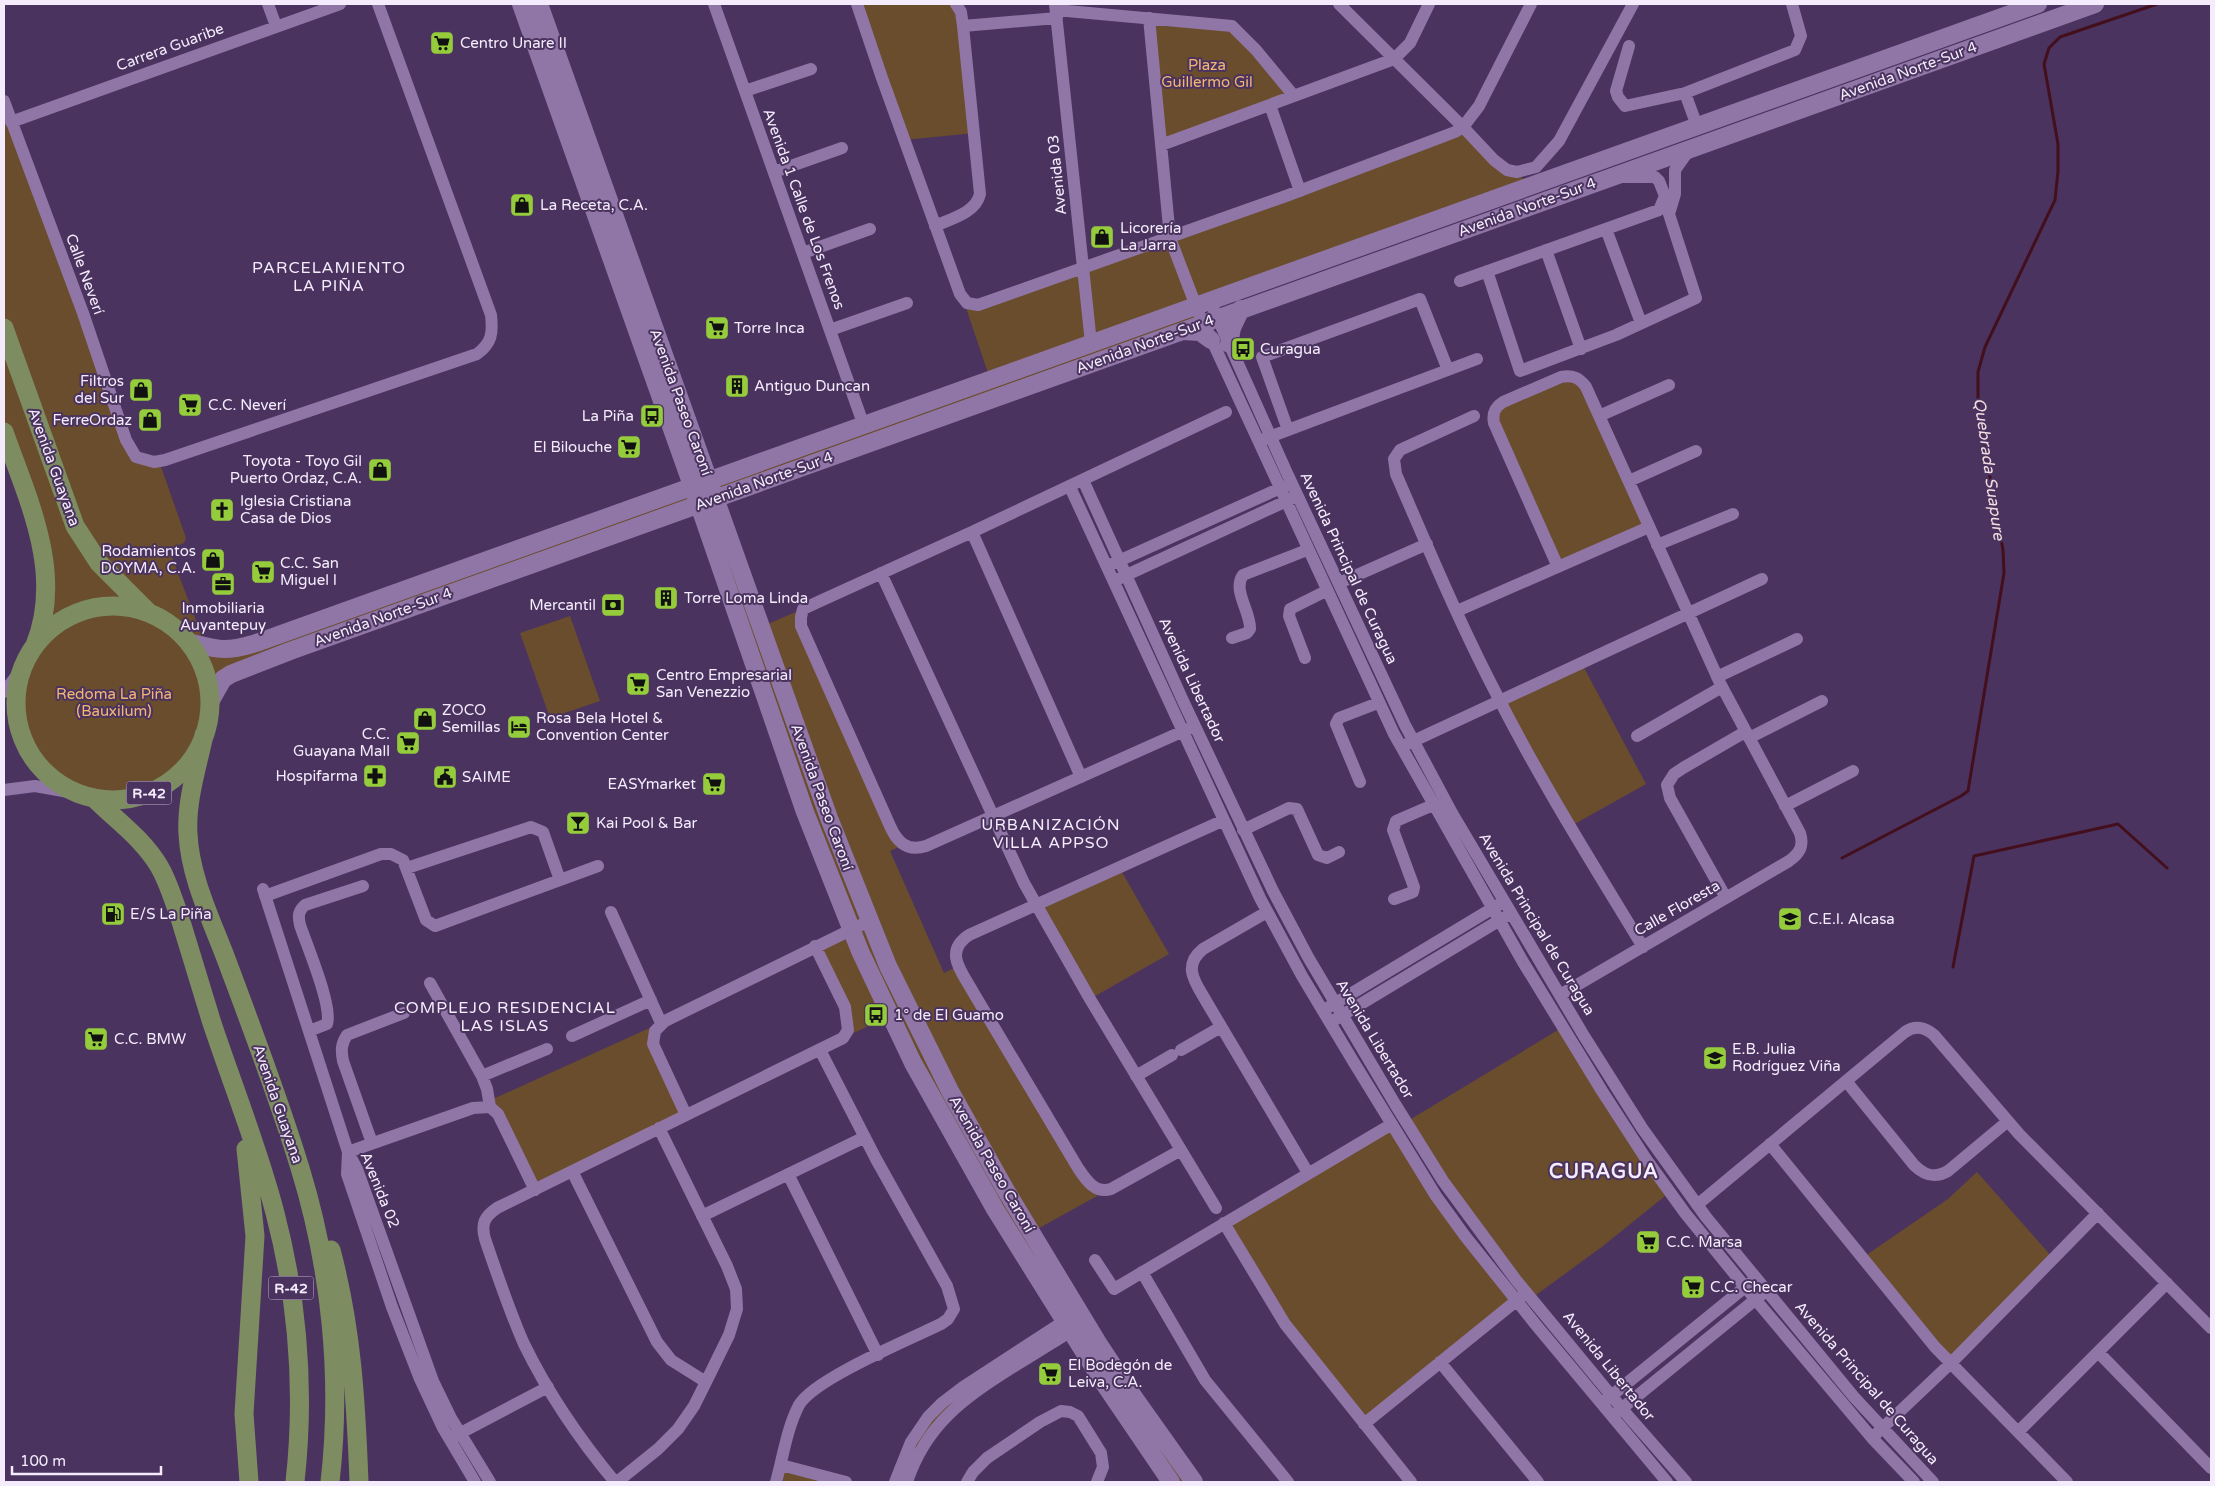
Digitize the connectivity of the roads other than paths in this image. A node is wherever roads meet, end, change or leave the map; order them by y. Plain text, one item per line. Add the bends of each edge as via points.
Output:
1 (268, 4) edge
2 (340, 4) edge
3 (378, 4) edge
4 (520, 4) edge
5 (539, 4) edge
6 (714, 4) edge
7 (857, 4) edge
8 (956, 4) edge
9 (1339, 4) edge
10 (1429, 4) edge
11 (1532, 4) edge
12 (1633, 4) edge
13 (1792, 4) edge
14 (2038, 4) edge
15 (2095, 4) edge
16 (1056, 10) edge
17 (1149, 18) junction
18 (276, 26) junction
19 (964, 26) junction
20 (1629, 46) dead end
21 (1394, 59) junction
22 (811, 68) dead end
23 (745, 91) junction
24 (1685, 93) junction
25 (1294, 96) junction
26 (4, 101) edge
27 (1270, 105) junction
28 (11, 122) junction
29 (1697, 126) junction
30 (1463, 127) junction
31 (1161, 145) junction
32 (842, 148) dead end
33 (1690, 149) junction
34 (1675, 170) junction
35 (774, 172) junction
36 (1517, 172) junction
37 (1655, 176) junction
38 (1607, 178) junction
39 (1528, 186) junction
40 (1300, 191) junction
41 (1670, 195) junction
42 (935, 226) junction
43 (870, 229) dead end
44 (1606, 229) junction
45 (1170, 238) junction
46 (1546, 250) junction
47 (802, 253) junction
48 (1083, 269) junction
49 (1487, 271) junction
50 (1460, 281) dead end
51 (907, 303) dead end
52 (1203, 303) junction
53 (1241, 309) junction
54 (1210, 320) junction
55 (1641, 323) junction
56 (4, 328) edge
57 (830, 330) junction
58 (1180, 331) junction
59 (1211, 340) junction
60 (1091, 343) junction
61 (1229, 344) junction
62 (1581, 349) junction
63 (1476, 359) dead end
64 (1448, 370) junction
65 (1669, 385) dead end
66 (1226, 412) dead end
67 (1474, 416) dead end
68 (1599, 416) junction
69 (864, 426) junction
70 (1288, 430) junction
71 (4, 432) edge
72 (1271, 436) junction
73 (1258, 442) junction
74 (1696, 451) dead end
75 (701, 460) junction
76 (686, 470) junction
77 (727, 475) junction
78 (1083, 480) junction
79 (1629, 481) junction
80 (1292, 483) junction
81 (701, 485) junction
82 (1070, 487) junction
83 (1279, 489) junction
84 (742, 490) junction
85 (675, 494) junction
86 (1298, 496) junction
87 (707, 502) junction
88 (1285, 502) junction
89 (1733, 514) dead end
90 (669, 516) junction
91 (1649, 527) junction
92 (716, 529) junction
93 (972, 532) junction
94 (1427, 544) junction
95 (1657, 545) junction
96 (1307, 550) junction
97 (1119, 561) junction
98 (1107, 566) junction
99 (1558, 567) junction
100 (881, 573) junction
101 (1126, 576) junction
102 (1762, 579) dead end
103 (1114, 581) junction
104 (1339, 583) junction
105 (1326, 591) junction
106 (1457, 611) junction
107 (149, 613) junction
108 (1688, 613) junction
109 (1232, 638) dead end
110 (1797, 639) dead end
111 (188, 642) junction
112 (28, 658) junction
113 (1305, 658) dead end
114 (1720, 682) junction
115 (4, 692) edge
116 (1499, 700) junction
117 (1822, 701) dead end
118 (210, 702) junction
119 (1378, 703) junction
120 (1195, 726) junction
121 (1182, 732) junction
122 (204, 735) junction
123 (1747, 735) junction
124 (1636, 736) dead end
125 (1413, 741) junction
126 (1400, 747) junction
127 (1853, 770) dead end
128 (1081, 777) junction
129 (1360, 782) dead end
130 (4, 790) edge
131 (87, 796) junction
132 (1433, 805) junction
133 (1785, 806) junction
134 (993, 816) junction
135 (1222, 820) junction
136 (1244, 830) junction
137 (1339, 852) dead end
138 (598, 866) dead end
139 (408, 868) junction
140 (560, 880) junction
141 (363, 886) dead end
142 (1726, 898) junction
143 (1394, 899) dead end
144 (1504, 901) junction
145 (1035, 904) junction
146 (1492, 908) junction
147 (610, 912) dead end
148 (1267, 912) junction
149 (1511, 913) junction
150 (1499, 920) junction
151 (869, 921) junction
152 (851, 929) junction
153 (815, 946) junction
154 (1643, 947) junction
155 (430, 983) dead end
156 (1560, 995) junction
157 (651, 1000) junction
158 (1335, 1003) junction
159 (1322, 1010) junction
160 (404, 1013) dead end
161 (1342, 1015) junction
162 (661, 1023) junction
163 (1330, 1023) junction
164 (1221, 1027) junction
165 (309, 1031) junction
166 (572, 1036) dead end
167 (548, 1050) dead end
168 (820, 1050) junction
169 (482, 1076) junction
170 (1136, 1076) junction
171 (1846, 1081) junction
172 (239, 1100) junction
173 (490, 1107) junction
174 (686, 1115) junction
175 (2008, 1122) junction
176 (1392, 1124) junction
177 (659, 1128) junction
178 (865, 1137) junction
179 (372, 1143) junction
180 (1770, 1144) junction
181 (1180, 1150) junction
182 (348, 1152) junction
183 (300, 1170) junction
184 (572, 1172) junction
185 (1308, 1173) junction
186 (788, 1174) junction
187 (535, 1190) junction
188 (1697, 1205) junction
189 (1216, 1208) dead end
190 (2098, 1213) junction
191 (702, 1216) junction
192 (1224, 1223) junction
193 (1095, 1260) dead end
194 (1142, 1272) junction
195 (1756, 1278) junction
196 (2167, 1283) junction
197 (1745, 1287) junction
198 (1766, 1290) junction
199 (1526, 1292) junction
200 (1755, 1299) junction
201 (1516, 1301) junction
202 (1075, 1321) junction
203 (2211, 1328) edge
204 (2098, 1352) junction
205 (878, 1355) junction
206 (1440, 1362) junction
207 (1951, 1363) junction
208 (706, 1382) junction
209 (548, 1386) junction
210 (1607, 1400) junction
211 (1622, 1408) junction
212 (1611, 1417) junction
213 (1364, 1424) junction
214 (1882, 1429) junction
215 (2018, 1432) junction
216 (455, 1436) junction
217 (1872, 1438) junction
218 (781, 1465) junction
219 (2211, 1468) edge
220 (781, 1481) edge
221 (249, 1482) edge
222 (295, 1482) edge
223 (330, 1482) edge
224 (359, 1482) edge
225 (475, 1482) edge
226 (490, 1482) edge
227 (616, 1482) edge
228 (846, 1482) edge
229 (894, 1482) edge
230 (907, 1482) edge
231 (967, 1482) edge
232 (1097, 1482) edge
233 (1171, 1482) edge
234 (1194, 1482) edge
235 (1288, 1482) edge
236 (1411, 1482) edge
237 (1538, 1482) edge
238 (1667, 1482) edge
239 (1686, 1482) edge
240 (1914, 1482) edge
241 (1932, 1482) edge
242 (2067, 1482) edge

1 - 18 street
2 - 18 street, Carrera Guaribe
3 - 28 street, Calle Neverí via 491,315 492,339 477,354 165,460 149,462 136,457 126,440 83,313
4 - 76 main road, Avenida Paseo Caroní
5 - 75 main road, Avenida Paseo Caroní
6 - 23 street, Avenida 1 Calle de Los Frenos
7 - 42 street
8 - 19 street
9 - 21 street
10 - 21 street via 1410,42
11 - 30 street via 1479,106
12 - 36 street via 1559,141 1536,166
13 - 24 street via 1801,36 1795,50
14 - 29 main road, Avenida Norte-Sur 4
15 - 33 main road, Avenida Norte-Sur 4
16 - 17 street
16 - 19 street
16 - 48 street, Avenida 03
17 - 25 street via 1232,26
17 - 31 street
18 - 28 street, Carrera Guaribe
19 - 42 street via 980,194 970,209
20 - 24 street via 1616,90 1626,106
21 - 25 street
21 - 30 street
22 - 23 street
23 - 35 street, Avenida 1 Calle de Los Frenos
24 - 29 street
25 - 27 street
26 - 28 street, Calle Neverí
27 - 31 street
27 - 40 street
29 - 39 main road, Avenida Norte-Sur 4
30 - 36 street via 1494,160 1507,170
30 - 40 street via 1446,137
31 - 45 street
32 - 35 street
33 - 34 street
33 - 38 main road, Avenida Norte-Sur 4
34 - 37 street
34 - 41 street
35 - 47 street, Avenida 1 Calle de Los Frenos
36 - 39 street
37 - 38 street
37 - 41 street
38 - 53 main road, Avenida Norte-Sur 4
39 - 52 main road, Avenida Norte-Sur 4
40 - 45 street
41 - 44 street via 1656,211
41 - 55 street via 1669,216 1696,298
42 - 48 street via 960,294 972,305 985,304
43 - 47 street
44 - 46 street
44 - 55 street
45 - 48 street
45 - 52 street
46 - 49 street
46 - 62 street
47 - 57 street, Avenida 1 Calle de Los Frenos
48 - 60 street, Avenida 03
49 - 50 street
49 - 62 street via 1520,371
51 - 57 street
52 - 54 street
52 - 60 main road, Avenida Norte-Sur 4
53 - 54 main road, Avenida Norte-Sur 4
53 - 61 main road
54 - 58 main road, Avenida Norte-Sur 4
54 - 59 street, Avenida Principal de Curagua
54 - 61 street, Avenida Principal de Curagua
55 - 62 street
56 - 107 main road, Avenida Guayana / R-42 via 75,526 99,563
57 - 69 street, Avenida 1 Calle de Los Frenos
58 - 59 main road via 1200,332
58 - 84 main road, Avenida Norte-Sur 4
59 - 73 street, Avenida Principal de Curagua
60 - 69 main road, Avenida Norte-Sur 4
61 - 72 street, Avenida Principal de Curagua
63 - 64 street
64 - 70 street
64 - 70 street via 1420,299 1271,354 1262,358
65 - 68 street
66 - 78 street
67 - 94 street via 1405,447 1395,456 1396,474
68 - 79 street
68 - 99 street via 1583,383 1569,376 1504,402 1494,412 1494,423
69 - 77 main road, Avenida Norte-Sur 4
70 - 72 street
71 - 112 main road, R-42 via 40,532 44,552 45,596 37,639
72 - 73 street
72 - 80 street, Avenida Principal de Curagua
73 - 83 street, Avenida Principal de Curagua
74 - 79 street
75 - 77 main road via 711,472
75 - 81 main road, Avenida Paseo Caroní
76 - 81 main road, Avenida Paseo Caroní
76 - 85 main road via 684,484
77 - 81 main road, Avenida Norte-Sur 4
78 - 82 street
78 - 97 street, Avenida Libertador
79 - 91 street
80 - 83 street
80 - 86 street, Avenida Principal de Curagua
81 - 85 main road, Avenida Norte-Sur 4
81 - 87 main road, Avenida Paseo Caroní
82 - 93 street
82 - 98 street, Avenida Libertador
83 - 88 street, Avenida Principal de Curagua
83 - 97 street
84 - 87 main road, Avenida Norte-Sur 4
84 - 92 main road via 728,506
85 - 111 main road, Avenida Norte-Sur 4 via 256,643 216,650
86 - 88 street
86 - 104 street, Avenida Principal de Curagua
87 - 90 main road, Avenida Norte-Sur 4
87 - 92 main road, Avenida Paseo Caroní
88 - 96 street, Avenida Principal de Curagua
88 - 101 street
89 - 95 street
90 - 92 main road via 691,518
90 - 118 main road, Avenida Norte-Sur 4 via 242,669 223,679
91 - 95 street
91 - 99 street
92 - 151 main road, Avenida Paseo Caroní
92 - 152 main road, Avenida Paseo Caroní via 805,812
93 - 100 street
93 - 128 street
94 - 104 street
94 - 106 street
95 - 108 street
96 - 105 street, Avenida Principal de Curagua
96 - 109 street via 1243,575 1239,589 1247,609 1250,630
97 - 98 street
97 - 101 street, Avenida Libertador
98 - 103 street, Avenida Libertador
99 - 106 street
100 - 134 street
100 - 134 street via 807,607 801,613 801,622 894,835 902,845 920,848
101 - 103 street
101 - 120 street, Avenida Libertador
102 - 108 street
103 - 121 street, Avenida Libertador
104 - 125 street, Avenida Principal de Curagua
105 - 113 street via 1290,609 1289,616
105 - 119 street, Avenida Principal de Curagua
106 - 116 street
107 - 111 main road, R-42 via 177,630
107 - 112 main road, R-42 via 114,606 78,613 51,629
108 - 114 street
108 - 116 street
110 - 114 street
111 - 118 main road, R-42 via 206,676
112 - 115 street
112 - 131 main road, R-42 via 18,693 17,710 23,738 44,771
114 - 123 street
114 - 124 street
116 - 125 street
116 - 154 street
117 - 123 street
118 - 122 main road, R-42
119 - 126 street, Avenida Principal de Curagua
119 - 129 street via 1338,718 1336,724
120 - 121 street
120 - 136 street, Avenida Libertador
121 - 128 street
121 - 135 street, Avenida Libertador
122 - 131 main road, R-42 via 185,769 165,786 125,800
122 - 183 main road, Avenida Guayana / R-42 via 188,818 188,843 194,870
123 - 133 street
123 - 142 street via 1678,771 1667,785 1670,798
125 - 126 street
125 - 144 street, Avenida Principal de Curagua
126 - 132 street, Avenida Principal de Curagua
127 - 133 street
128 - 134 street
130 - 131 street via 35,786
131 - 172 main road, R-42 via 136,837 159,866 188,940
132 - 143 street via 1396,821 1392,830 1414,887 1413,892
132 - 146 street, Avenida Principal de Curagua
133 - 142 street, Calle Floresta via 1800,833 1802,843 1797,855
134 - 145 street
135 - 145 street
135 - 148 street, Avenida Libertador
136 - 137 street via 1289,808 1297,808 1318,855 1327,858
136 - 158 street, Avenida Libertador via 1288,921
138 - 140 street
139 - 140 street via 531,827 543,832
139 - 140 street via 426,920 435,926
139 - 165 street, Avenida 02 via 397,856 381,854 264,893
141 - 165 street via 305,905 300,910 300,925 329,1018 327,1024
142 - 154 street, Calle Floresta
144 - 146 street
144 - 149 street, Avenida Principal de Curagua
145 - 170 street
145 - 181 street via 969,936 957,947 958,966 1078,1168 1096,1189 1111,1189
146 - 150 street, Avenida Principal de Curagua
146 - 158 street
147 - 157 street
148 - 159 street, Avenida Libertador
148 - 164 street via 1203,949 1192,961 1192,975
149 - 150 street
149 - 156 street, Avenida Principal de Curagua
150 - 161 street
150 - 197 street, Avenida Principal de Curagua via 1646,1159
151 - 152 street
151 - 202 main road, Avenida Paseo Caroní via 928,1048
152 - 153 street
152 - 202 main road, Avenida Paseo Caroní via 896,1029 945,1123 995,1209
153 - 162 street
153 - 168 street via 842,1002 848,1025 843,1038
154 - 156 street, Calle Floresta
155 - 169 street
156 - 188 street, Avenida Principal de Curagua via 1642,1128
157 - 162 street
157 - 166 street
158 - 159 street
158 - 161 street, Avenida Libertador
159 - 163 street, Avenida Libertador
160 - 179 street via 346,1035 342,1041 343,1061
161 - 163 street
161 - 199 street, Avenida Libertador via 1443,1180
162 - 174 street via 655,1031 653,1044
163 - 176 street, Avenida Libertador
164 - 170 street
164 - 185 street
165 - 182 street, Avenida 02
167 - 169 street
168 - 174 street
168 - 178 street
169 - 173 street
170 - 181 street
171 - 175 street via 1905,1032 1922,1028 1934,1036
171 - 175 street via 1914,1165 1928,1175 1948,1172
171 - 180 street
172 - 221 main road via 250,1172 255,1236 244,1414
172 - 222 main road, R-42 via 275,1213 291,1292 299,1380
173 - 179 street via 473,1108
173 - 187 street via 498,1114
174 - 177 street
175 - 190 street
176 - 185 street
176 - 201 street, Avenida Libertador via 1450,1215
177 - 184 street
177 - 191 street
178 - 186 street
178 - 205 street via 954,1304 952,1314 941,1324
179 - 182 street
180 - 188 street
180 - 207 street via 1915,1324
181 - 189 street
182 - 216 street, Avenida 02
183 - 223 main road, Avenida Guayana / R-42 via 320,1250 332,1343 335,1404
183 - 224 main road via 330,1248 348,1322
184 - 187 street
184 - 208 street via 657,1342 671,1360
185 - 192 street
186 - 191 street
186 - 205 street
187 - 209 street via 491,1212 484,1221 483,1231 514,1320
188 - 195 street, Avenida Principal de Curagua
190 - 196 street
190 - 207 street
191 - 208 street via 733,1281 738,1300 735,1320
192 - 194 street
192 - 213 street via 1284,1324
193 - 194 street via 1114,1289
194 - 235 street via 1205,1380
195 - 197 street
195 - 198 street, Avenida Principal de Curagua
196 - 203 street
196 - 204 street
197 - 200 street, Avenida Principal de Curagua
197 - 210 street
198 - 200 street
198 - 214 street, Avenida Principal de Curagua
199 - 201 street
199 - 210 street, Avenida Libertador
200 - 211 street
200 - 217 street, Avenida Principal de Curagua
201 - 206 street
201 - 210 street, Avenida Libertador
202 - 229 street via 963,1387 942,1403 911,1442
202 - 230 street via 953,1408 923,1445
202 - 233 main road, Avenida Paseo Caroní via 1121,1410
202 - 234 main road, Avenida Paseo Caroní
204 - 215 street
204 - 219 street
205 - 218 street via 809,1393 795,1414
206 - 213 street
206 - 237 street
207 - 214 street
207 - 215 street
208 - 227 street via 678,1429
209 - 216 street
209 - 227 street via 577,1432
210 - 211 street, Avenida Libertador
210 - 212 street, Avenida Libertador
211 - 212 street
211 - 239 street, Avenida Libertador
212 - 238 street, Avenida Libertador
213 - 236 street
214 - 217 street
214 - 241 street, Avenida Principal de Curagua
215 - 242 street
216 - 225 street, Avenida 02
216 - 226 street, Avenida 02
217 - 240 street, Avenida Principal de Curagua
218 - 220 street
218 - 228 street
231 - 232 street via 987,1458 1060,1411 1078,1416 1101,1453 1103,1468

